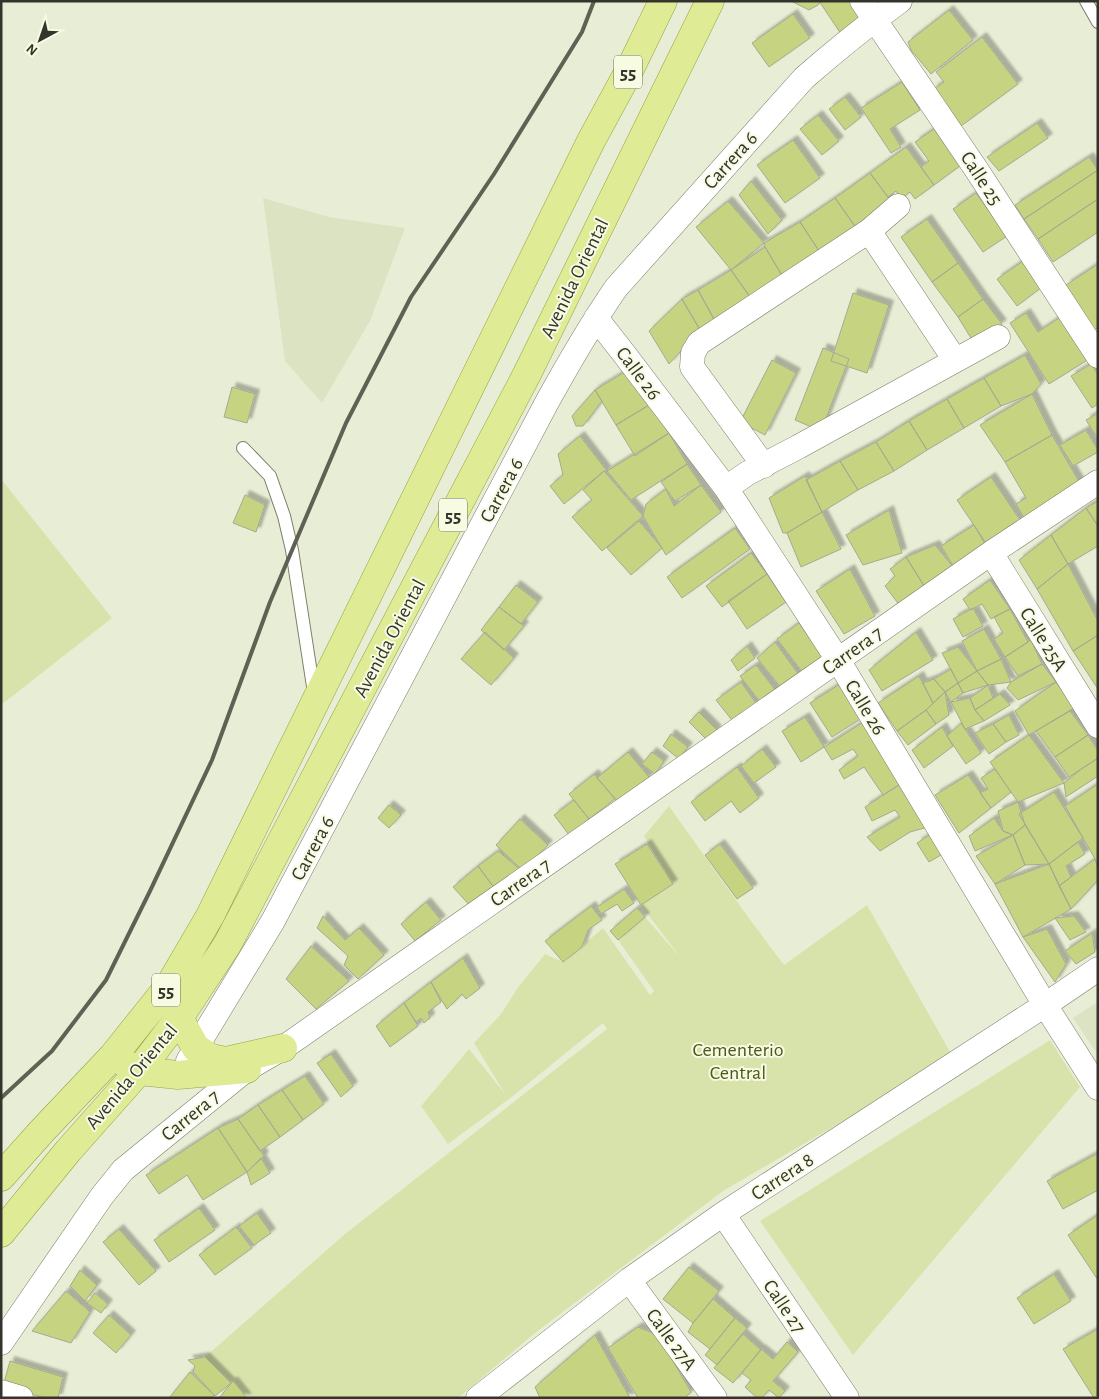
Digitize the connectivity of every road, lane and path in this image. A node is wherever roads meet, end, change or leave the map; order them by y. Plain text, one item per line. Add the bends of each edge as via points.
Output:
1 (663, 1) edge
2 (710, 1) edge
3 (900, 1) edge
4 (1086, 1) edge
5 (868, 10) edge
6 (1098, 22) edge
7 (898, 206) dead end
8 (869, 231) junction
9 (596, 318) junction
10 (998, 337) dead end
11 (1098, 356) edge
12 (955, 360) junction
13 (243, 448) dead end
14 (764, 466) junction
15 (1098, 482) edge
16 (726, 488) junction
17 (991, 552) junction
18 (838, 660) junction
19 (316, 700) junction
20 (1098, 726) edge
21 (1098, 969) edge
22 (1045, 1005) junction
23 (179, 1018) junction
24 (196, 1048) junction
25 (283, 1048) junction
26 (113, 1056) junction
27 (247, 1069) junction
28 (139, 1072) junction
29 (178, 1075) junction
30 (1098, 1088) edge
31 (1, 1177) edge
32 (723, 1214) junction
33 (1, 1233) edge
34 (629, 1280) junction
35 (1, 1343) edge
36 (1, 1392) edge
37 (489, 1394) edge
38 (21, 1398) edge
39 (715, 1398) edge
40 (847, 1398) edge

1 - 19 main road, Avenida Oriental / 55
2 - 23 main road, Avenida Oriental / 55 via 523,383 227,945
3 - 5 street, Carrera 6
4 - 6 lane
5 - 9 street, Carrera 6 via 616,288
5 - 11 street, Calle 25
7 - 8 street
8 - 12 street
8 - 14 street via 700,343 693,353 692,367
9 - 16 street, Calle 26
9 - 24 street, Carrera 6 via 546,404 273,921
10 - 12 street
12 - 14 street
13 - 19 lane via 270,476 284,516
14 - 16 street
15 - 17 street, Carrera 7
16 - 18 street, Calle 26
17 - 18 street, Carrera 7
17 - 20 street, Calle 25A
18 - 22 street, Calle 26
18 - 25 street, Carrera 7
19 - 26 main road, Avenida Oriental / 55 via 210,916 169,986
21 - 22 street, Carrera 8
22 - 30 street, Calle 26
22 - 32 street, Carrera 8
23 - 24 main road
23 - 28 main road, Avenida Oriental / 55
24 - 25 main road via 211,1058 226,1061
24 - 29 street, Carrera 6
25 - 27 street, Carrera 7
26 - 28 main road
26 - 31 main road, Avenida Oriental / 55
27 - 29 main road
27 - 35 street, Carrera 7 via 123,1170
28 - 29 main road
28 - 33 main road, Avenida Oriental / 55
32 - 34 street, Carrera 8
32 - 40 street, Calle 27
34 - 37 street, Carrera 8
34 - 39 street, Calle 27A
36 - 38 street

